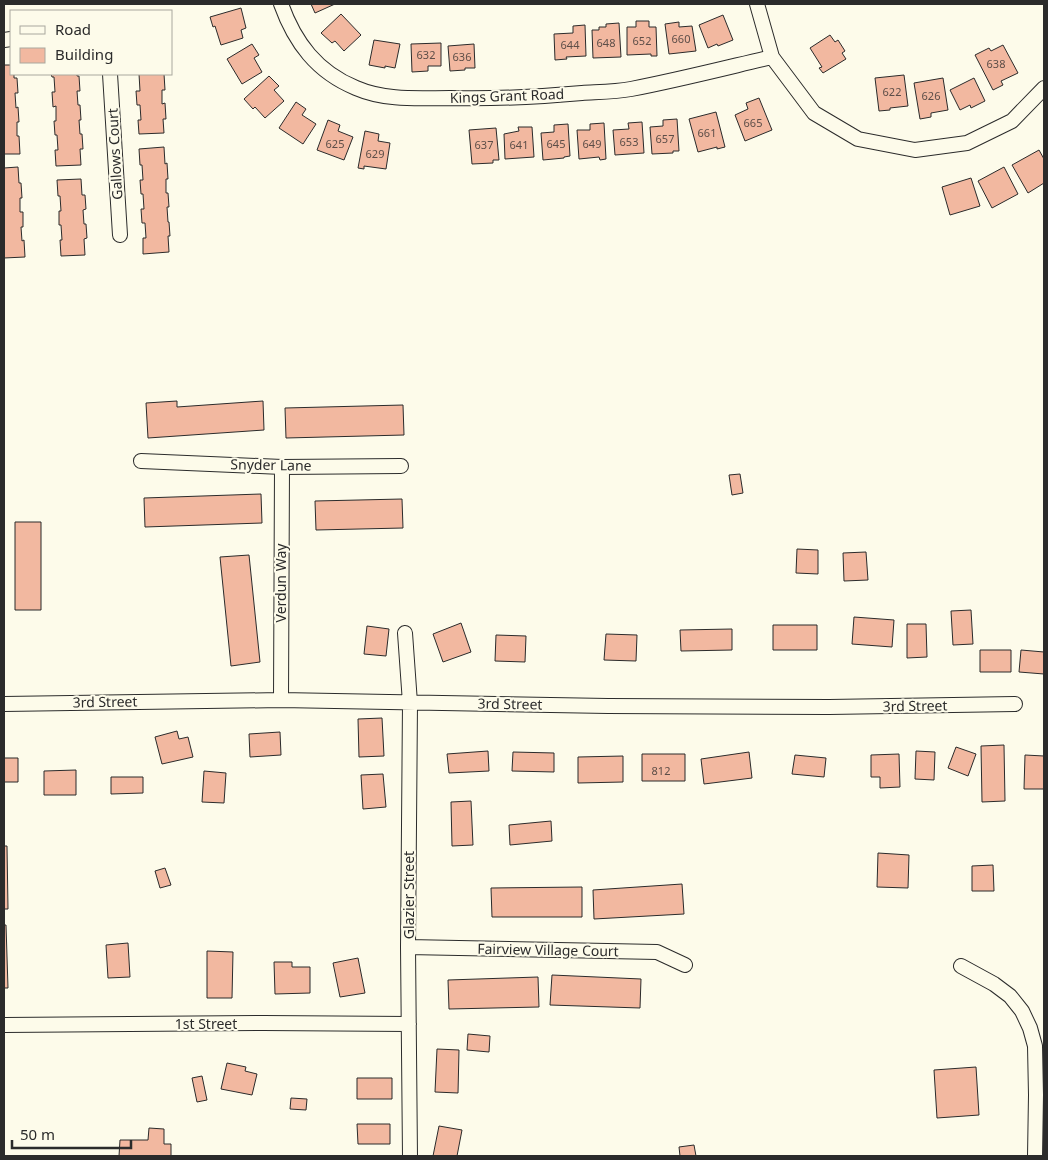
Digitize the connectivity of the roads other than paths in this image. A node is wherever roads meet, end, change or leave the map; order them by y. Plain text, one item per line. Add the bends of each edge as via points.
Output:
1 (281, 4) edge
2 (757, 4) edge
3 (772, 57) junction
4 (110, 75) edge
5 (1044, 88) edge
6 (120, 235) dead end
7 (141, 461) dead end
8 (400, 466) dead end
9 (282, 467) junction
10 (405, 633) dead end
11 (281, 700) junction
12 (410, 703) junction
13 (4, 704) edge
14 (1015, 704) dead end
15 (408, 947) junction
16 (685, 965) dead end
17 (961, 966) dead end
18 (409, 1024) junction
19 (4, 1025) edge
20 (410, 1156) edge
21 (1035, 1156) edge

1 - 3 street, Kings Grant Road via 295,37 324,69 358,89 400,98 548,96 630,89
2 - 3 street
3 - 5 street via 814,112 858,139 915,150 967,143 1012,121
4 - 6 street, Gallows Court
7 - 9 street, Snyder Lane
8 - 9 street, Snyder Lane
9 - 11 street, Verdun Way
10 - 12 street, Glazier Street
11 - 12 street, 3rd Street
11 - 13 street, 3rd Street
12 - 14 street, 3rd Street via 829,707
12 - 15 street, Glazier Street
15 - 16 street, Fairview Village Court via 658,952
15 - 18 street, Glazier Street
17 - 21 street via 1010,996 1030,1028 1036,1046
18 - 19 street, 1st Street
18 - 20 street, Glazier Street

